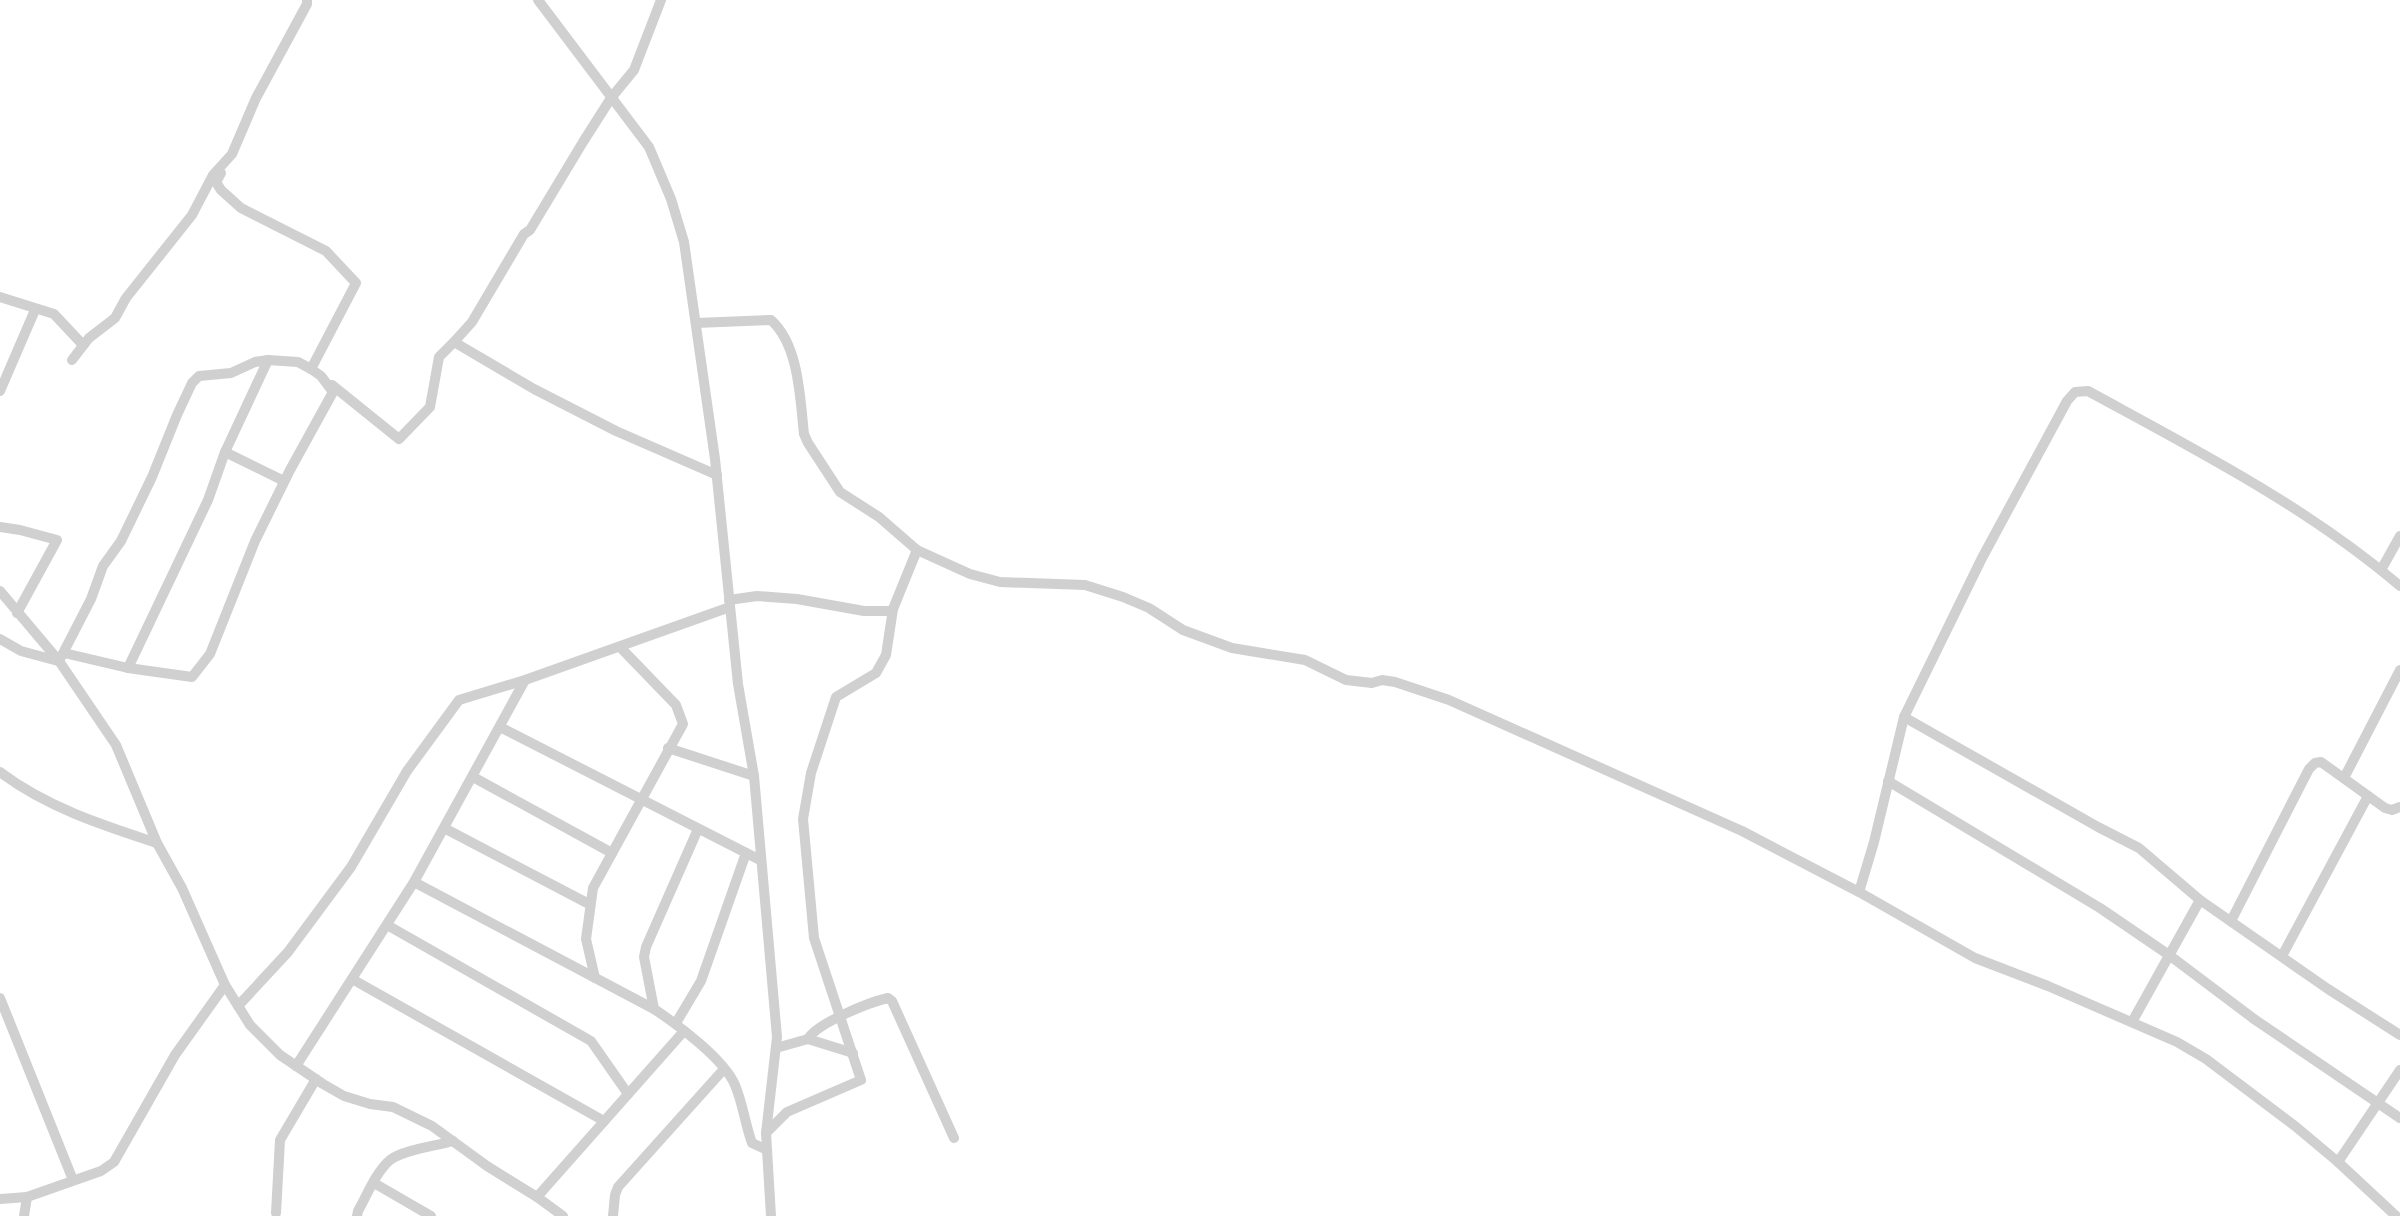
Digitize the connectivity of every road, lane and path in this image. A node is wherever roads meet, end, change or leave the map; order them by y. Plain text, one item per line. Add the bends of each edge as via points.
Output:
1 (307, 0) edge
2 (538, 0) edge
3 (661, 0) edge
4 (611, 98) junction
5 (232, 154) junction
6 (0, 297) edge
7 (34, 310) junction
8 (696, 323) junction
9 (454, 342) junction
10 (83, 345) junction
11 (72, 360) dead end
12 (268, 360) junction
13 (311, 369) junction
14 (321, 376) junction
15 (0, 391) edge
16 (225, 452) junction
17 (717, 475) junction
18 (284, 481) junction
19 (0, 527) edge
20 (2400, 536) edge
21 (917, 550) junction
22 (2381, 570) junction
23 (2400, 586) edge
24 (0, 591) edge
25 (729, 603) junction
26 (893, 608) junction
27 (17, 613) junction
28 (0, 639) edge
29 (620, 647) junction
30 (62, 657) junction
31 (128, 668) junction
32 (2400, 670) edge
33 (525, 680) junction
34 (1904, 717) junction
35 (500, 727) junction
36 (668, 748) junction
37 (0, 772) edge
38 (754, 776) junction
39 (472, 777) junction
40 (2344, 778) junction
41 (1888, 781) junction
42 (2368, 796) junction
43 (641, 800) junction
44 (2400, 807) edge
45 (444, 828) junction
46 (698, 829) junction
47 (157, 843) junction
48 (612, 853) junction
49 (746, 853) junction
50 (760, 860) junction
51 (414, 882) junction
52 (1859, 892) junction
53 (2200, 900) junction
54 (589, 904) junction
55 (2231, 921) junction
56 (387, 925) junction
57 (2169, 955) junction
58 (2283, 957) junction
59 (595, 978) junction
60 (352, 979) junction
61 (225, 985) junction
62 (0, 998) edge
63 (238, 1006) junction
64 (654, 1009) junction
65 (841, 1017) junction
66 (2132, 1022) junction
67 (680, 1027) junction
68 (2400, 1035) edge
69 (808, 1039) junction
70 (776, 1048) junction
71 (853, 1053) junction
72 (296, 1066) junction
73 (724, 1069) junction
74 (2400, 1070) edge
75 (316, 1079) junction
76 (628, 1094) junction
77 (2377, 1103) junction
78 (2400, 1118) edge
79 (604, 1121) junction
80 (766, 1133) junction
81 (954, 1138) dead end
82 (453, 1142) junction
83 (767, 1150) junction
84 (2338, 1162) junction
85 (73, 1180) junction
86 (374, 1183) junction
87 (27, 1197) junction
88 (537, 1197) junction
89 (0, 1199) edge
90 (277, 1215) edge
91 (24, 1216) edge
92 (357, 1216) edge
93 (431, 1216) edge
94 (563, 1216) edge
95 (613, 1216) edge
96 (771, 1216) edge
97 (2396, 1216) edge

1 - 5 street
2 - 4 street
3 - 4 street via 634,70
4 - 8 street via 649,147 671,199 684,242
4 - 9 street via 472,322
5 - 10 street via 115,318
5 - 13 street via 216,182 220,190 241,208 326,251 356,283
6 - 7 street
7 - 10 street via 54,314
7 - 15 street
8 - 17 street
8 - 21 street via 771,320 779,327 798,375 804,434 831,482
9 - 14 street via 439,357 430,407 399,439
9 - 17 street via 615,431
10 - 11 street
12 - 13 street via 298,362
12 - 16 street
12 - 30 street via 231,373 199,376 192,383 152,477 121,541 103,566
13 - 14 street
14 - 18 street via 333,392
16 - 18 street
16 - 31 street via 208,500
17 - 25 street
18 - 31 street via 210,654 192,677
19 - 27 street via 57,541
20 - 22 street
21 - 26 street
21 - 52 street via 982,579 1086,585 1149,608 1183,630 1232,648 1305,660 1346,680 1395,682 1449,700 1742,831
22 - 23 street
22 - 34 street via 2265,489 2088,391 2075,393 1977,568
24 - 27 street
25 - 26 street via 757,596 864,611
25 - 29 street
25 - 38 street
26 - 65 street via 880,667 836,697 811,773 803,819 814,939
27 - 30 street
28 - 30 street via 21,651
29 - 33 street
29 - 36 street via 681,714 683,724
30 - 31 street
30 - 47 street via 116,745
32 - 40 street
33 - 35 street
33 - 63 street via 459,700 407,771 351,867 288,952
34 - 41 street
34 - 53 street via 2125,839
35 - 39 street
35 - 43 street
36 - 38 street
36 - 43 street
37 - 47 street via 44,801
38 - 50 street
39 - 45 street
39 - 48 street
40 - 42 street
40 - 55 street via 2321,762 2309,769
41 - 52 street
41 - 57 street via 2100,908
42 - 44 street via 2392,810
42 - 58 street
43 - 46 street
43 - 48 street
45 - 51 street
45 - 54 street
46 - 49 street
46 - 64 street via 646,947
47 - 61 street
48 - 54 street
49 - 50 street
49 - 67 street
50 - 70 street
51 - 56 street
51 - 59 street
52 - 66 street via 1975,958
53 - 55 street
53 - 57 street
54 - 59 street via 586,939
55 - 58 street
56 - 60 street
56 - 76 street via 590,1041
57 - 66 street
57 - 77 street
58 - 68 street
59 - 64 street
60 - 72 street
60 - 79 street
61 - 63 street
61 - 85 street via 175,1055 114,1162
62 - 85 street
63 - 72 street via 250,1025
64 - 67 street
65 - 69 street
65 - 71 street
65 - 81 street via 884,999 892,1002
66 - 84 street via 2206,1059
67 - 73 street
67 - 76 street
69 - 70 street
69 - 71 street
70 - 80 street
71 - 80 street via 860,1081 788,1112
72 - 75 street
73 - 83 street via 734,1081 752,1143
73 - 95 street via 618,1187
74 - 77 street
75 - 82 street via 344,1096 393,1107
75 - 90 street via 280,1140
76 - 79 street
77 - 78 street
77 - 84 street
79 - 88 street
80 - 83 street
82 - 86 street via 389,1161
82 - 88 street
83 - 96 street
84 - 97 street
85 - 87 street
86 - 92 street
86 - 93 street
87 - 89 street
87 - 91 street
88 - 94 street

